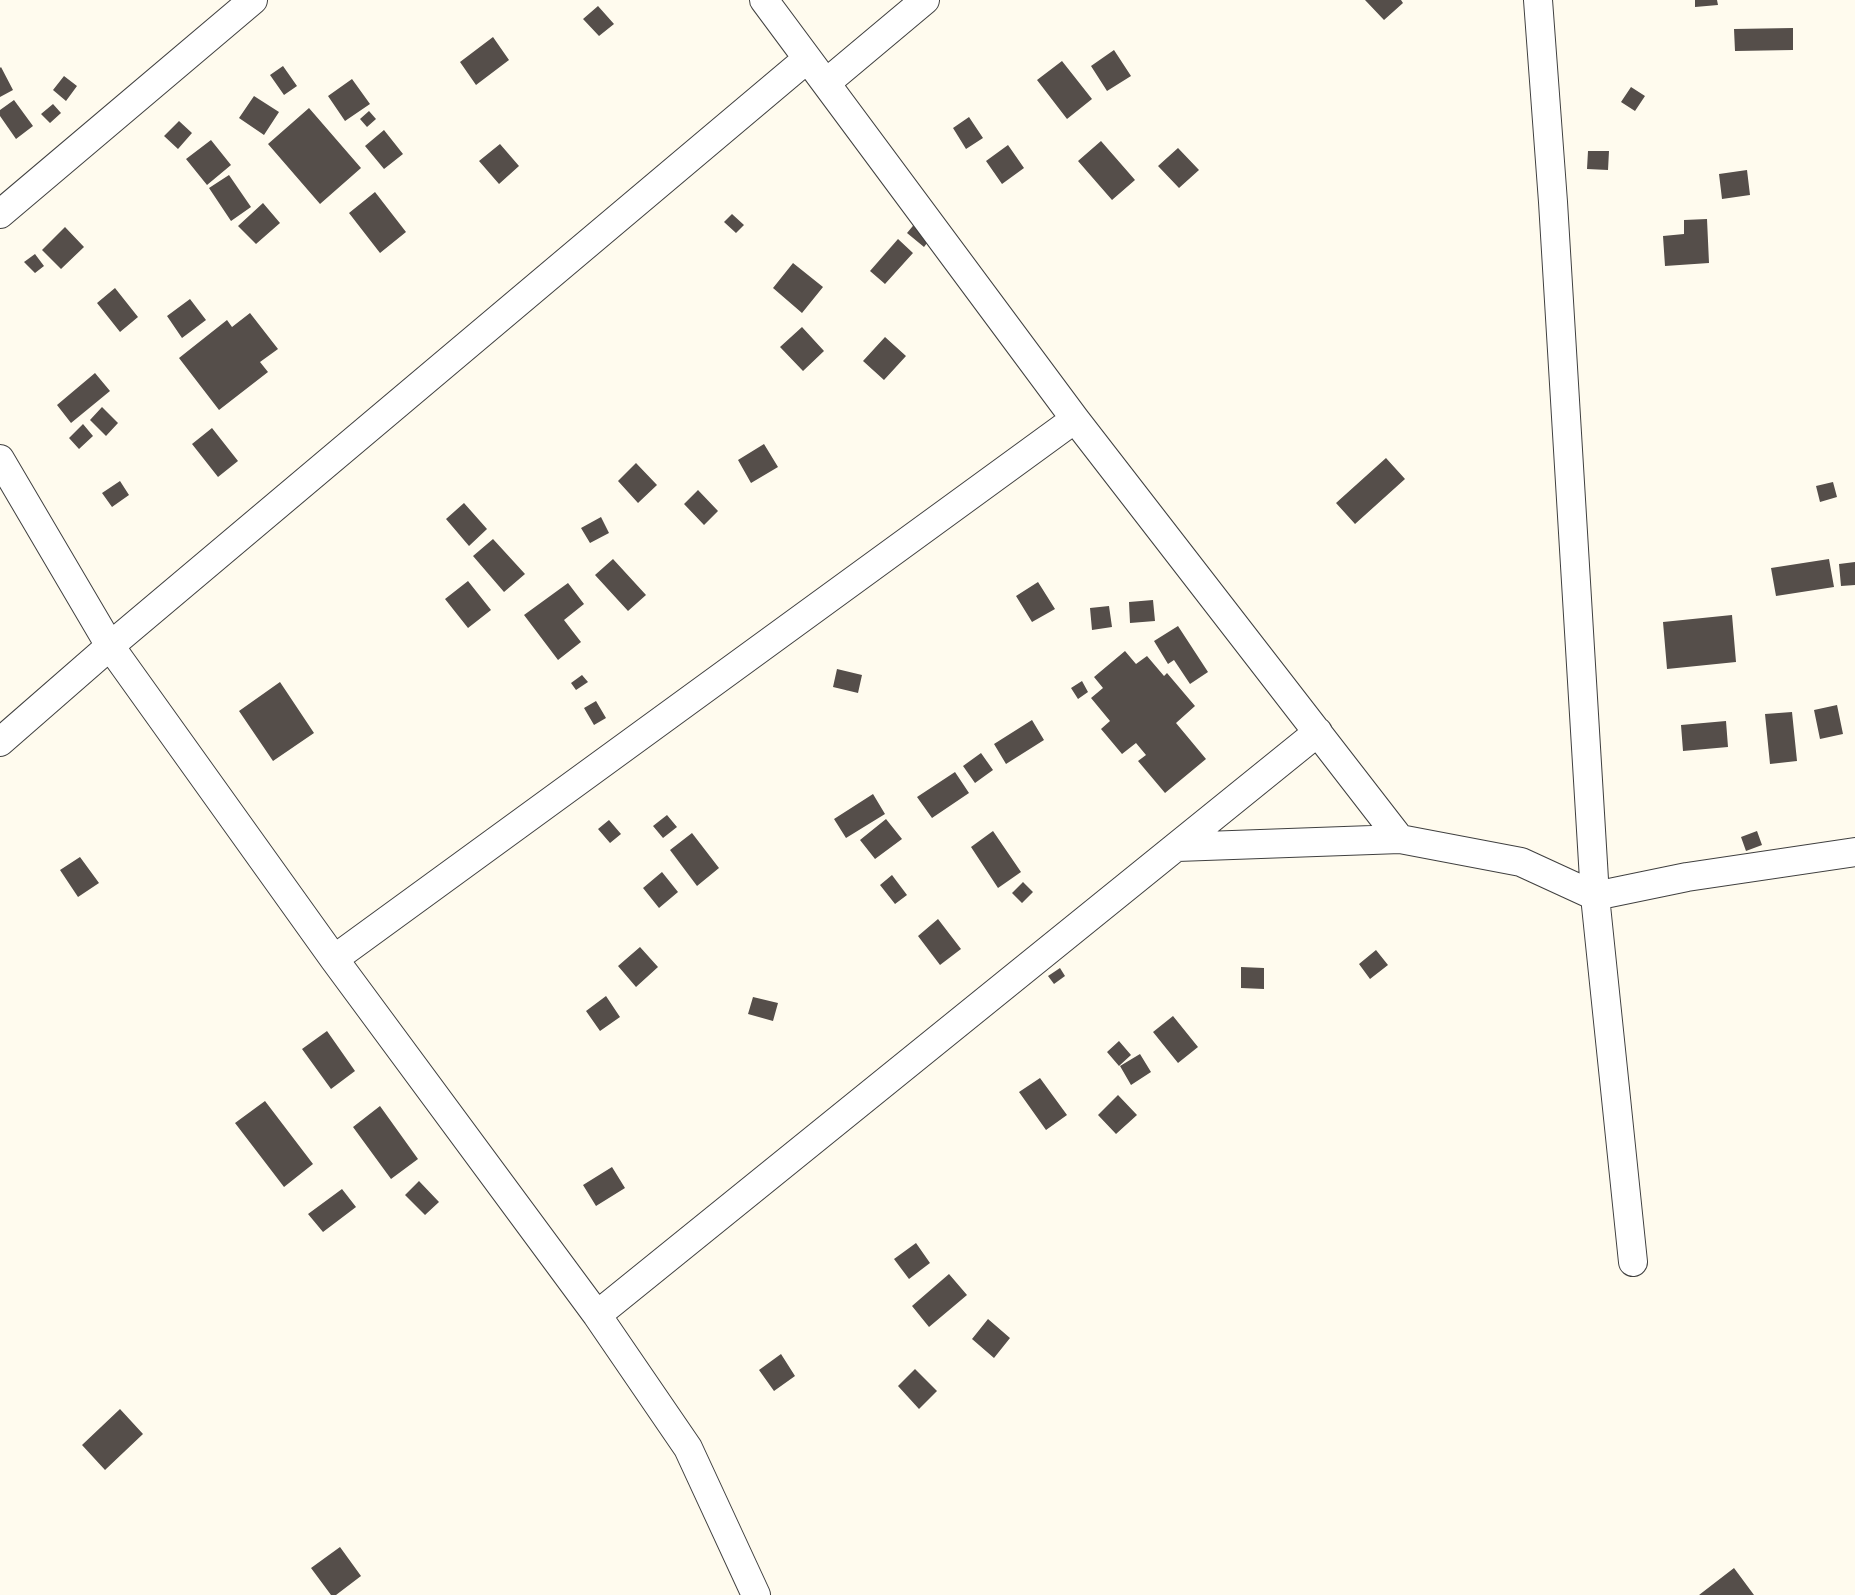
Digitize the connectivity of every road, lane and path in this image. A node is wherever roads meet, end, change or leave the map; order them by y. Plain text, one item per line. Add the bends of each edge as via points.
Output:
1 (253, 0) edge
2 (764, 0) edge
3 (925, 0) edge
4 (1538, 0) edge
5 (808, 58) junction
6 (826, 83) junction
7 (0, 214) edge
8 (1075, 419) junction
9 (0, 459) edge
10 (110, 646) junction
11 (1318, 732) junction
12 (0, 742) edge
13 (1400, 839) junction
14 (1176, 846) junction
15 (1855, 852) edge
16 (1595, 896) junction
17 (334, 959) junction
18 (1633, 1262) dead end
19 (597, 1315) junction
20 (756, 1595) edge

1 - 7 street
2 - 5 street
3 - 6 street
4 - 16 street
5 - 6 street
5 - 10 street
6 - 8 street
8 - 11 street
8 - 17 street
9 - 10 street
10 - 12 street
10 - 17 street
11 - 13 street
11 - 14 street
13 - 14 street
13 - 16 street via 1521,862
14 - 19 street
15 - 16 street via 1687,877
16 - 18 street
17 - 19 street
19 - 20 street via 688,1448

